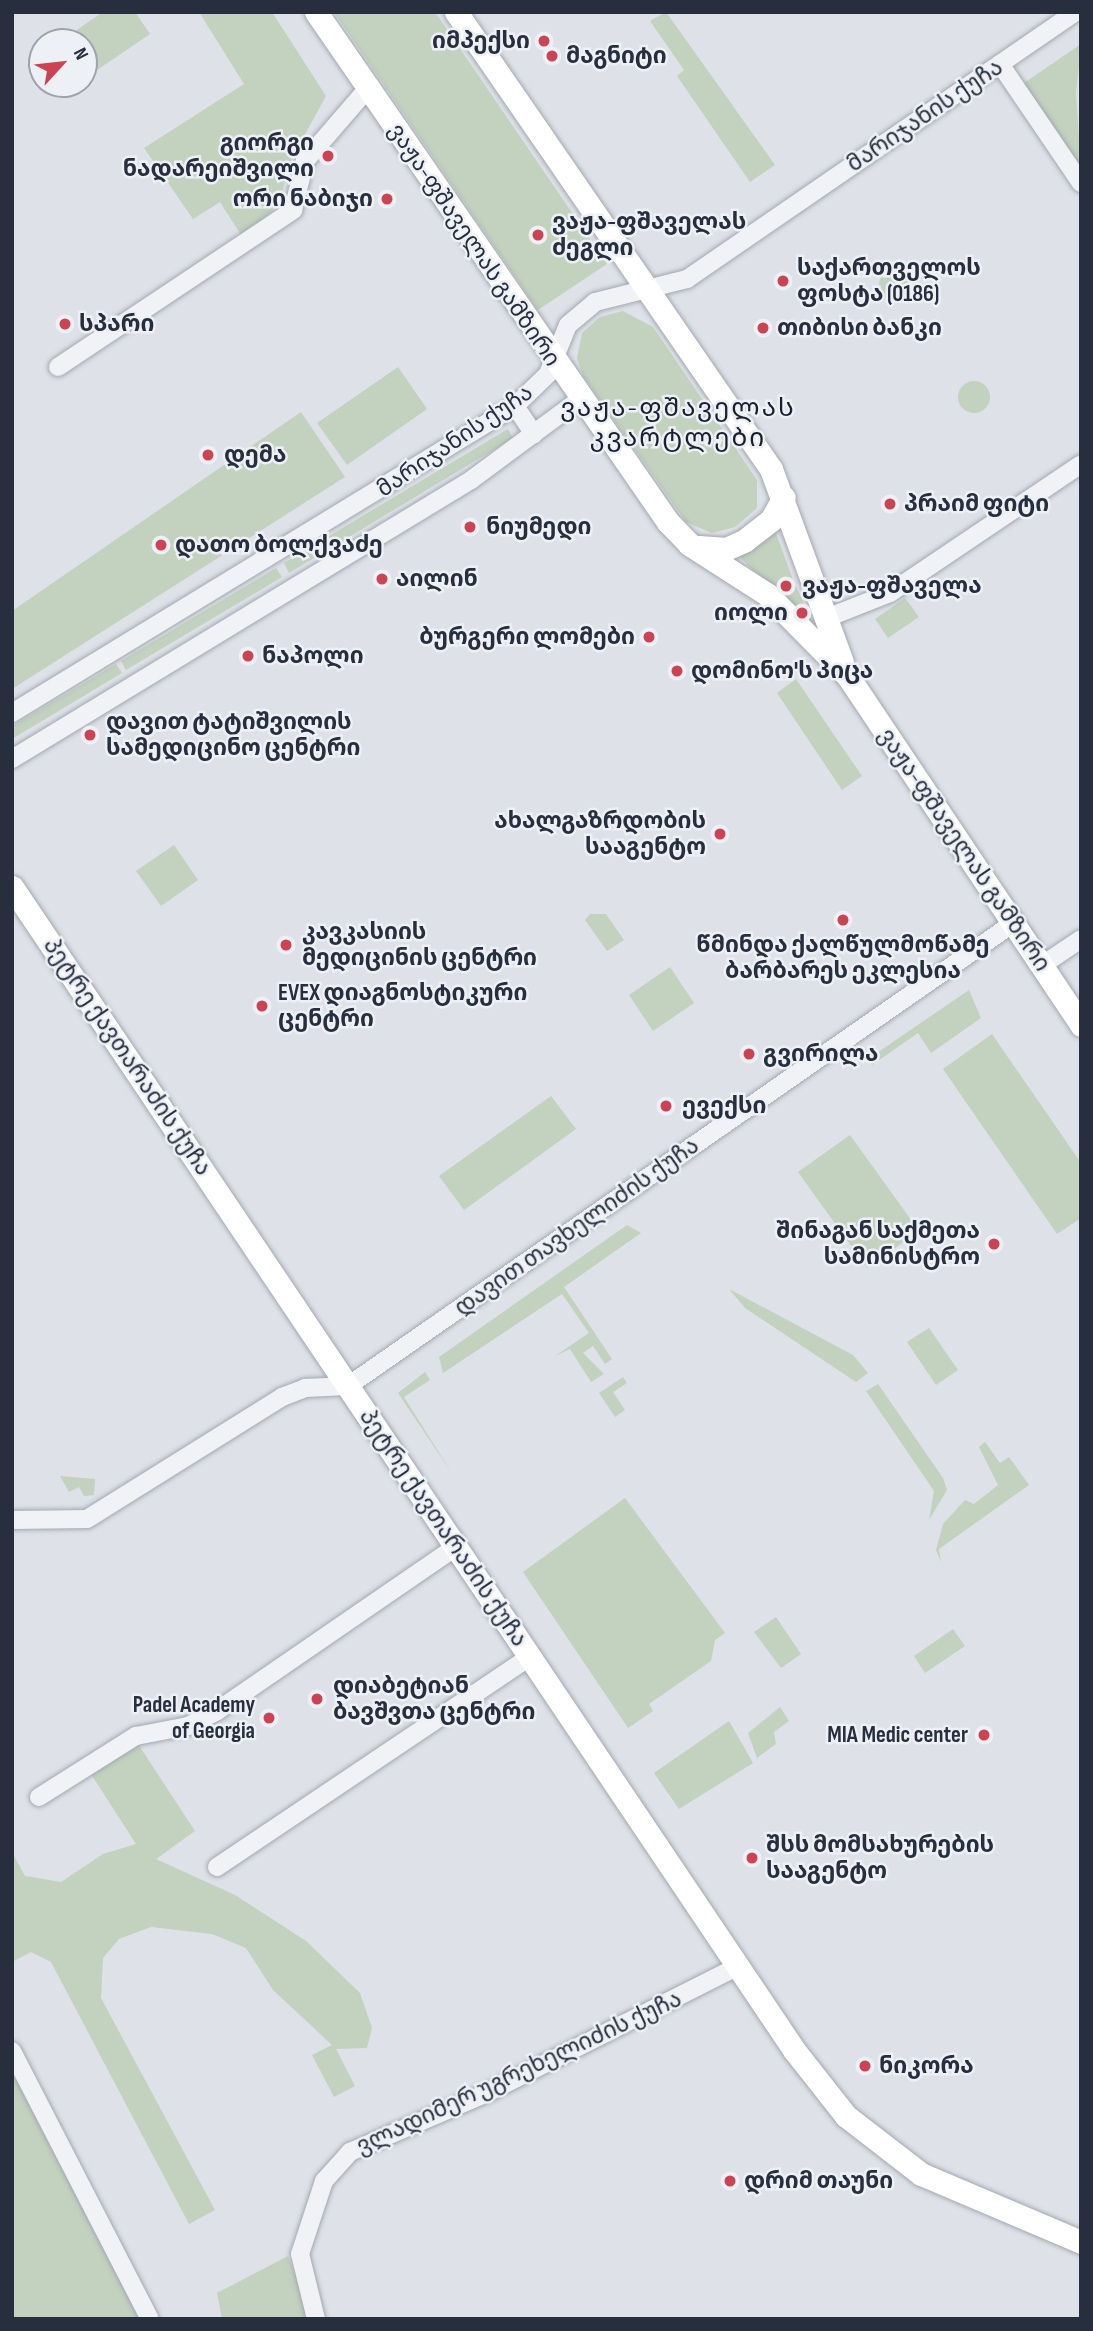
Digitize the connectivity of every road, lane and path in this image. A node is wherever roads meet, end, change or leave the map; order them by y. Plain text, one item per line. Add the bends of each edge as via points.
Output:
1 (316, 12) edge
2 (456, 12) edge
3 (1076, 12) edge
4 (1000, 64) junction
5 (368, 88) junction
6 (1081, 183) edge
7 (650, 289) junction
8 (553, 364) junction
9 (58, 367) dead end
10 (579, 400) junction
11 (514, 406) junction
12 (534, 434) junction
13 (1081, 464) edge
14 (784, 497) junction
15 (692, 546) junction
16 (824, 619) junction
17 (847, 675) junction
18 (12, 713) edge
19 (12, 759) edge
20 (12, 887) edge
21 (1012, 924) junction
22 (1081, 939) edge
23 (1041, 966) junction
24 (1081, 1024) edge
25 (348, 1386) junction
26 (12, 1520) edge
27 (456, 1548) junction
28 (530, 1657) junction
29 (39, 1797) dead end
30 (217, 1867) dead end
31 (738, 1966) junction
32 (12, 2051) edge
33 (1081, 2242) edge
34 (150, 2319) edge
35 (316, 2319) edge

1 - 5 main road, ვაჟა-ფშაველას გამზირი
2 - 7 main road, ვაჟა-ფშაველას გამზირი
3 - 4 street, მარიჯანის ქუჩა
4 - 6 street
4 - 7 street, მარიჯანის ქუჩა via 687,279
5 - 8 main road, ვაჟა-ფშაველას გამზირი
5 - 9 street via 305,161 293,210
7 - 8 street, მარიჯანის ქუჩა via 605,297 575,316
7 - 14 main road, ვაჟა-ფშაველას გამზირი via 764,456
8 - 10 main road, ვაჟა-ფშაველას გამზირი
8 - 11 street, მარიჯანის ქუჩა
10 - 12 street, მარიჯანის ქუჩა
10 - 15 main road, ვაჟა-ფშაველას გამზირი
11 - 12 street
11 - 18 street, მარიჯანის ქუჩა
12 - 19 street, მარიჯანის ქუჩა via 459,488
13 - 16 street via 890,593
14 - 15 main road via 771,520 738,545
14 - 16 main road, ვაჟა-ფშაველას გამზირი
15 - 17 main road, ვაჟა-ფშაველას გამზირი via 768,596
16 - 17 main road, ვაჟა-ფშაველას გამზირი
17 - 21 main road, ვაჟა-ფშაველას გამზირი
20 - 25 main road, პეტრე ქავთარაძის ქუჩა
21 - 23 main road, ვაჟა-ფშაველას გამზირი
21 - 25 street, დავით თავხელიძის ქუჩა
22 - 23 street
23 - 24 main road, ვაჟა-ფშაველას გამზირი
25 - 26 street via 305,1388 282,1397 87,1519
25 - 27 main road, პეტრე ქავთარაძის ქუჩა
27 - 28 main road, პეტრე ქავთარაძის ქუჩა
27 - 29 street via 217,1711 188,1726 136,1736
28 - 30 street
28 - 31 main road, პეტრე ქავთარაძის ქუჩა
31 - 33 main road, პეტრე ქავთარაძის ქუჩა via 794,2050 868,2136 941,2184
31 - 35 street, ვლადიმერ უგრეხელიძის ქუჩა via 489,2092 350,2152 324,2181 300,2255
32 - 34 street

